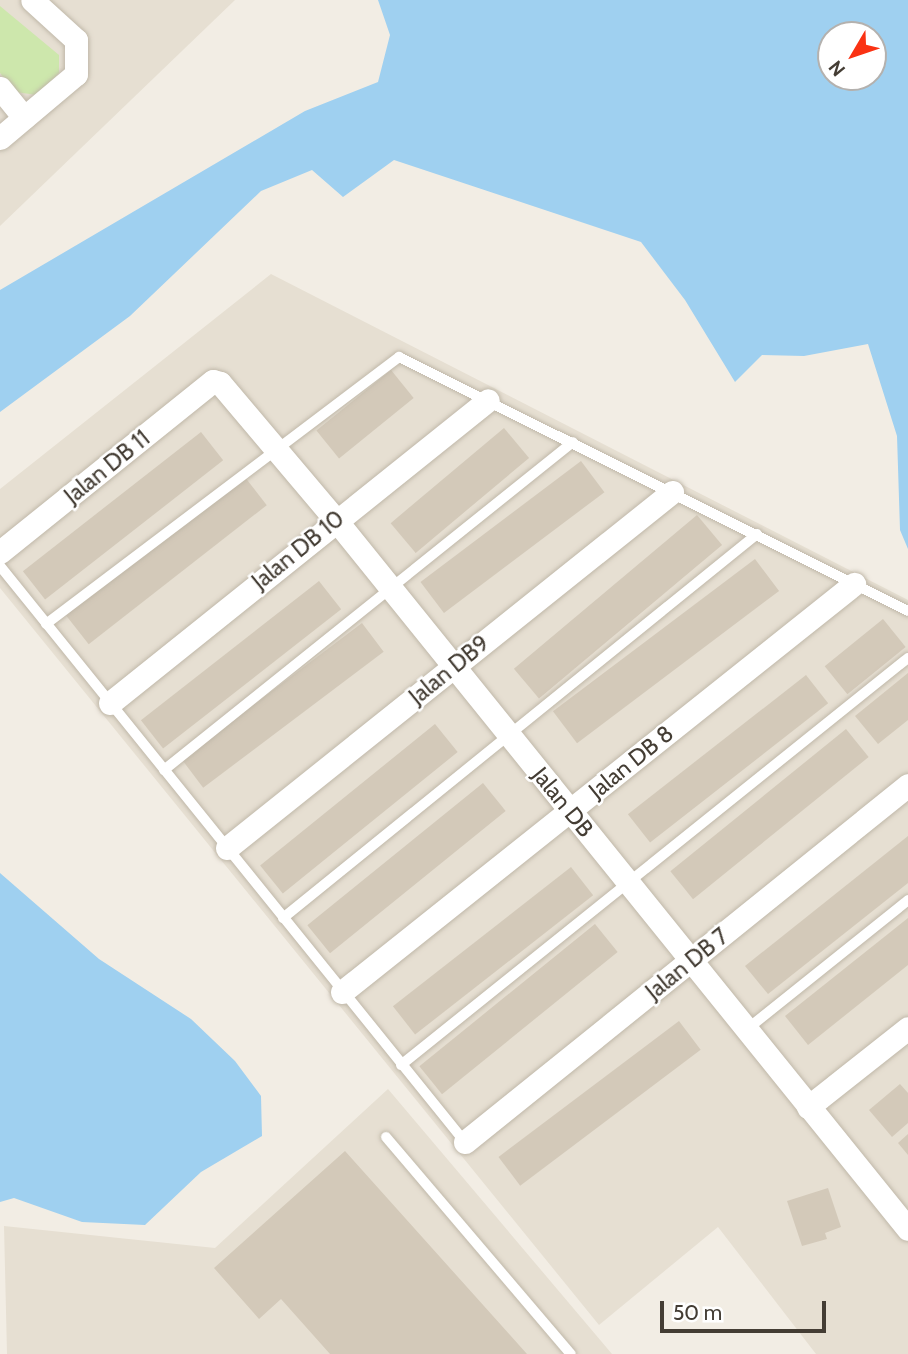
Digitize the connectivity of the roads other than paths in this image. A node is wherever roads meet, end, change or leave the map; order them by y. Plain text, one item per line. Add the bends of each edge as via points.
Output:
1 (32, 0) edge
2 (0, 88) edge
3 (24, 118) junction
4 (0, 138) edge
5 (213, 381) joint
6 (488, 400) junction
7 (573, 442) junction
8 (276, 449) junction
9 (672, 492) junction
10 (335, 519) junction
11 (757, 534) junction
12 (0, 552) edge
13 (0, 566) edge
14 (854, 584) junction
15 (391, 588) junction
16 (908, 611) edge
17 (46, 624) junction
18 (908, 658) edge
19 (453, 666) junction
20 (110, 703) junction
21 (509, 735) junction
22 (164, 770) junction
23 (908, 785) edge
24 (570, 810) junction
25 (227, 848) junction
26 (627, 883) junction
27 (908, 900) edge
28 (283, 918) junction
29 (689, 961) junction
30 (342, 992) junction
31 (908, 1028) edge
32 (746, 1030) junction
33 (401, 1065) junction
34 (808, 1107) junction
35 (386, 1137) dead end
36 (466, 1142) joint
37 (908, 1229) edge
38 (570, 1354) edge

1 - 3 street via 76,40 76,74
2 - 3 street
3 - 4 street
5 - 8 street, Jalan DB via 226,388
5 - 12 street, Jalan DB 11
6 - 7 lane
6 - 8 lane via 399,357
6 - 10 street, Jalan DB 10
7 - 9 lane
7 - 15 lane
8 - 10 street, Jalan DB
8 - 17 lane
9 - 11 lane
9 - 19 street, Jalan DB9
10 - 15 street, Jalan DB
10 - 20 street, Jalan DB 10
11 - 14 lane
11 - 21 lane
13 - 17 lane
14 - 16 lane
14 - 24 street, Jalan DB 8
15 - 19 street, Jalan DB
15 - 22 lane
17 - 20 lane
18 - 26 lane
19 - 21 street, Jalan DB
19 - 25 street, Jalan DB9
20 - 22 lane
21 - 24 street, Jalan DB
21 - 28 lane
22 - 25 lane
23 - 29 street, Jalan DB 7
24 - 26 street, Jalan DB
24 - 30 street, Jalan DB 8
25 - 28 lane
26 - 29 street, Jalan DB
26 - 33 lane
27 - 32 lane
28 - 30 lane
29 - 32 street, Jalan DB
29 - 36 street, Jalan DB 7
30 - 33 lane
31 - 34 street
32 - 34 street, Jalan DB
33 - 36 lane
34 - 37 street, Jalan DB
35 - 38 lane

